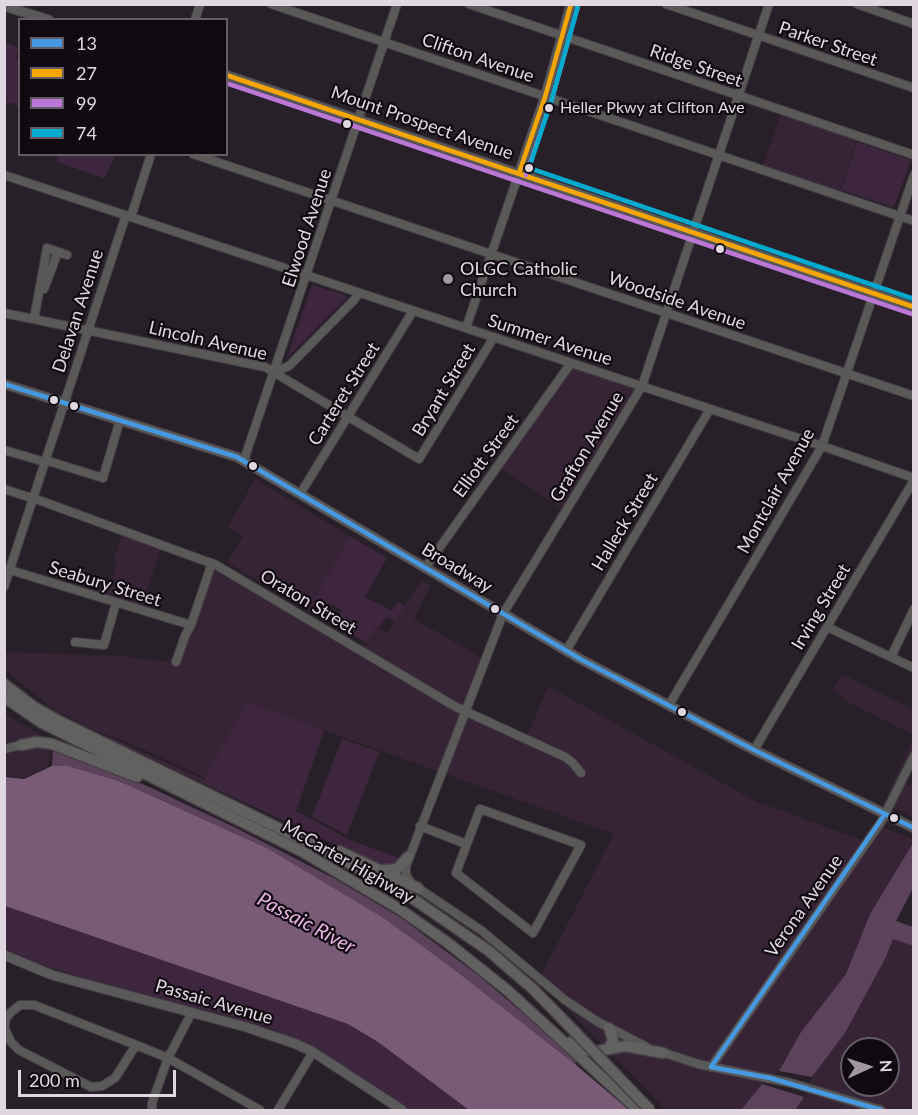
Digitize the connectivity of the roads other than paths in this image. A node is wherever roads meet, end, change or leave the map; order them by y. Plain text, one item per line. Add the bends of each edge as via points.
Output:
1 (271, 4) edge
2 (397, 4) edge
3 (469, 4) edge
4 (571, 4) edge
5 (666, 4) edge
6 (769, 4) edge
7 (857, 4) edge
8 (4, 6) edge
9 (43, 18) edge
10 (914, 24) edge
11 (561, 36) junction
12 (759, 36) junction
13 (384, 43) junction
14 (228, 76) edge
15 (914, 88) edge
16 (545, 96) junction
17 (739, 97) junction
18 (359, 120) junction
19 (914, 155) edge
20 (150, 156) edge
21 (199, 156) edge
22 (719, 156) junction
23 (519, 173) junction
24 (914, 175) edge
25 (4, 176) edge
26 (331, 201) junction
27 (129, 216) junction
28 (900, 216) junction
29 (914, 221) edge
30 (693, 232) junction
31 (490, 254) junction
32 (67, 255) dead end
33 (306, 276) junction
34 (359, 293) junction
35 (874, 293) junction
36 (914, 307) edge
37 (413, 310) junction
38 (4, 313) edge
39 (665, 313) junction
40 (34, 319) junction
41 (466, 328) junction
42 (87, 330) junction
43 (494, 337) junction
44 (571, 363) junction
45 (274, 372) junction
46 (846, 374) junction
47 (4, 384) edge
48 (642, 386) junction
49 (914, 396) edge
50 (64, 402) junction
51 (710, 409) junction
52 (347, 416) junction
53 (120, 420) junction
54 (822, 446) junction
55 (4, 450) edge
56 (420, 459) joint
57 (244, 460) junction
58 (45, 461) junction
59 (914, 479) edge
60 (4, 489) edge
61 (300, 494) junction
62 (33, 498) junction
63 (4, 555) edge
64 (14, 557) junction
65 (212, 563) junction
66 (425, 568) junction
67 (10, 570) junction
68 (4, 586) edge
69 (116, 603) junction
70 (914, 609) edge
71 (503, 614) junction
72 (191, 626) junction
73 (827, 627) junction
74 (75, 642) dead end
75 (566, 651) junction
76 (891, 657) junction
77 (176, 662) dead end
78 (914, 668) edge
79 (4, 684) edge
80 (4, 697) edge
81 (669, 705) junction
82 (464, 712) junction
83 (21, 745) joint
84 (4, 749) edge
85 (754, 750) junction
86 (914, 756) edge
87 (580, 773) dead end
88 (885, 814) junction
89 (256, 817) junction
90 (243, 822) junction
91 (420, 826) junction
92 (914, 828) edge
93 (466, 844) junction
94 (408, 857) junction
95 (379, 868) junction
96 (418, 888) junction
97 (4, 956) edge
98 (521, 1002) junction
99 (192, 1012) junction
100 (609, 1028) junction
101 (136, 1045) junction
102 (313, 1052) junction
103 (599, 1052) junction
104 (663, 1053) junction
105 (168, 1058) junction
106 (711, 1067) junction
107 (152, 1110) edge
108 (260, 1110) edge
109 (278, 1110) edge
110 (402, 1110) edge
111 (638, 1110) edge
112 (650, 1110) edge
113 (881, 1110) edge

1 - 13 street, Clifton Avenue
2 - 13 street, Elwood Avenue
3 - 11 street, Ridge Street
4 - 11 main road
5 - 12 street, Parker Street
6 - 12 street, Grafton Avenue
7 - 10 street
8 - 9 main road
11 - 16 main road
11 - 17 street, Ridge Street
12 - 15 street, Parker Street
12 - 17 street, Grafton Avenue
13 - 16 street, Clifton Avenue
13 - 18 street, Elwood Avenue
14 - 18 main road, Mount Prospect Avenue
16 - 22 street, Clifton Avenue
16 - 23 main road
17 - 19 street, Ridge Street
17 - 22 street, Grafton Avenue
18 - 23 main road, Mount Prospect Avenue
18 - 26 street, Elwood Avenue
20 - 27 street, Delavan Avenue
21 - 26 street, Woodside Avenue
22 - 28 street, Clifton Avenue
22 - 30 street, Grafton Avenue
23 - 30 main road, Mount Prospect Avenue
23 - 31 street
24 - 28 street, Montclair Avenue
25 - 27 street, Summer Avenue
26 - 31 street, Woodside Avenue
26 - 33 street, Elwood Avenue
27 - 33 street, Summer Avenue
27 - 42 street, Delavan Avenue
28 - 29 street, Clifton Avenue
28 - 35 street, Montclair Avenue
30 - 35 main road, Mount Prospect Avenue
30 - 39 street, Grafton Avenue
31 - 39 street, Woodside Avenue
31 - 41 street
32 - 40 street via 47,248
33 - 34 street, Summer Avenue
33 - 45 street, Elwood Avenue
34 - 37 street, Summer Avenue
34 - 45 street via 289,366
35 - 36 main road, Mount Prospect Avenue
35 - 46 street, Montclair Avenue
37 - 41 street, Summer Avenue
37 - 52 street, Carteret Street
38 - 40 street, Lincoln Avenue
39 - 46 street, Woodside Avenue
39 - 48 street, Grafton Avenue
40 - 42 street, Lincoln Avenue
41 - 43 street, Summer Avenue
42 - 45 street, Lincoln Avenue
42 - 50 street, Delavan Avenue
43 - 44 street, Summer Avenue
43 - 56 street, Bryant Street
44 - 48 street, Summer Avenue
44 - 66 street, Elliott Street
45 - 52 street, Lincoln Avenue
45 - 57 street, Elwood Avenue
46 - 49 street, Woodside Avenue
46 - 54 street, Montclair Avenue
47 - 50 main road, Broadway
48 - 51 street, Summer Avenue
48 - 71 street, Grafton Avenue
50 - 53 main road, Broadway
50 - 58 street, Delavan Avenue
51 - 54 street, Summer Avenue
51 - 75 street, Halleck Street
52 - 56 street, Lincoln Avenue
52 - 61 street, Carteret Street
53 - 57 main road, Broadway
53 - 58 street via 103,478
54 - 59 street, Summer Avenue
54 - 81 street, Montclair Avenue
55 - 58 street
57 - 61 main road, Broadway
58 - 62 street, Delavan Avenue
59 - 73 street, Irving Street
60 - 62 street, Oraton Street
61 - 66 main road, Broadway
62 - 64 street, Delavan Avenue
62 - 65 street, Oraton Street
63 - 64 street
64 - 67 street, Delavan Avenue
65 - 72 street
65 - 82 street, Oraton Street
66 - 71 main road, Broadway
67 - 68 street, Delavan Avenue
67 - 69 street, Seabury Street
69 - 72 street, Seabury Street
69 - 74 street via 104,645
70 - 76 street
71 - 75 main road, Broadway
71 - 82 street, Grafton Avenue
72 - 77 street
73 - 76 street
73 - 85 street, Irving Street
75 - 81 main road, Broadway
76 - 78 street
79 - 89 highway via 46,714
80 - 90 highway, McCarter Highway via 55,730
81 - 85 main road, Broadway
82 - 87 street, Oraton Street via 565,757
82 - 91 street, Grafton Avenue
83 - 84 street
83 - 90 highway via 37,742 59,746
85 - 88 main road, Broadway
86 - 88 street, Verona Avenue
88 - 92 main road, Broadway
88 - 106 street, Verona Avenue
89 - 95 highway
89 - 112 highway, bridge via 376,877 434,912 504,963
90 - 98 highway, McCarter Highway via 336,870 401,910
91 - 93 street
91 - 94 street, Grafton Avenue
93 - 93 street via 456,873 533,933 581,845 480,809
94 - 95 highway via 397,869
94 - 96 street via 406,875
95 - 96 highway
96 - 100 street, McCarter Highway via 482,931 565,1000
97 - 99 main road, Passaic Avenue via 52,975
98 - 103 highway via 578,1047
98 - 111 highway, McCarter Highway
99 - 102 main road, Passaic Avenue via 278,1037
99 - 105 street
100 - 103 highway via 613,1035 611,1044
100 - 104 street, McCarter Highway
101 - 101 street via 34,1005 20,1005 5,1020 10,1042 19,1050 91,1087 115,1078
101 - 105 street
102 - 109 street
102 - 110 main road, Passaic Avenue
103 - 104 highway via 625,1046
104 - 106 street, McCarter Highway
105 - 107 street
105 - 108 street
106 - 113 street, McCarter Highway via 770,1078

